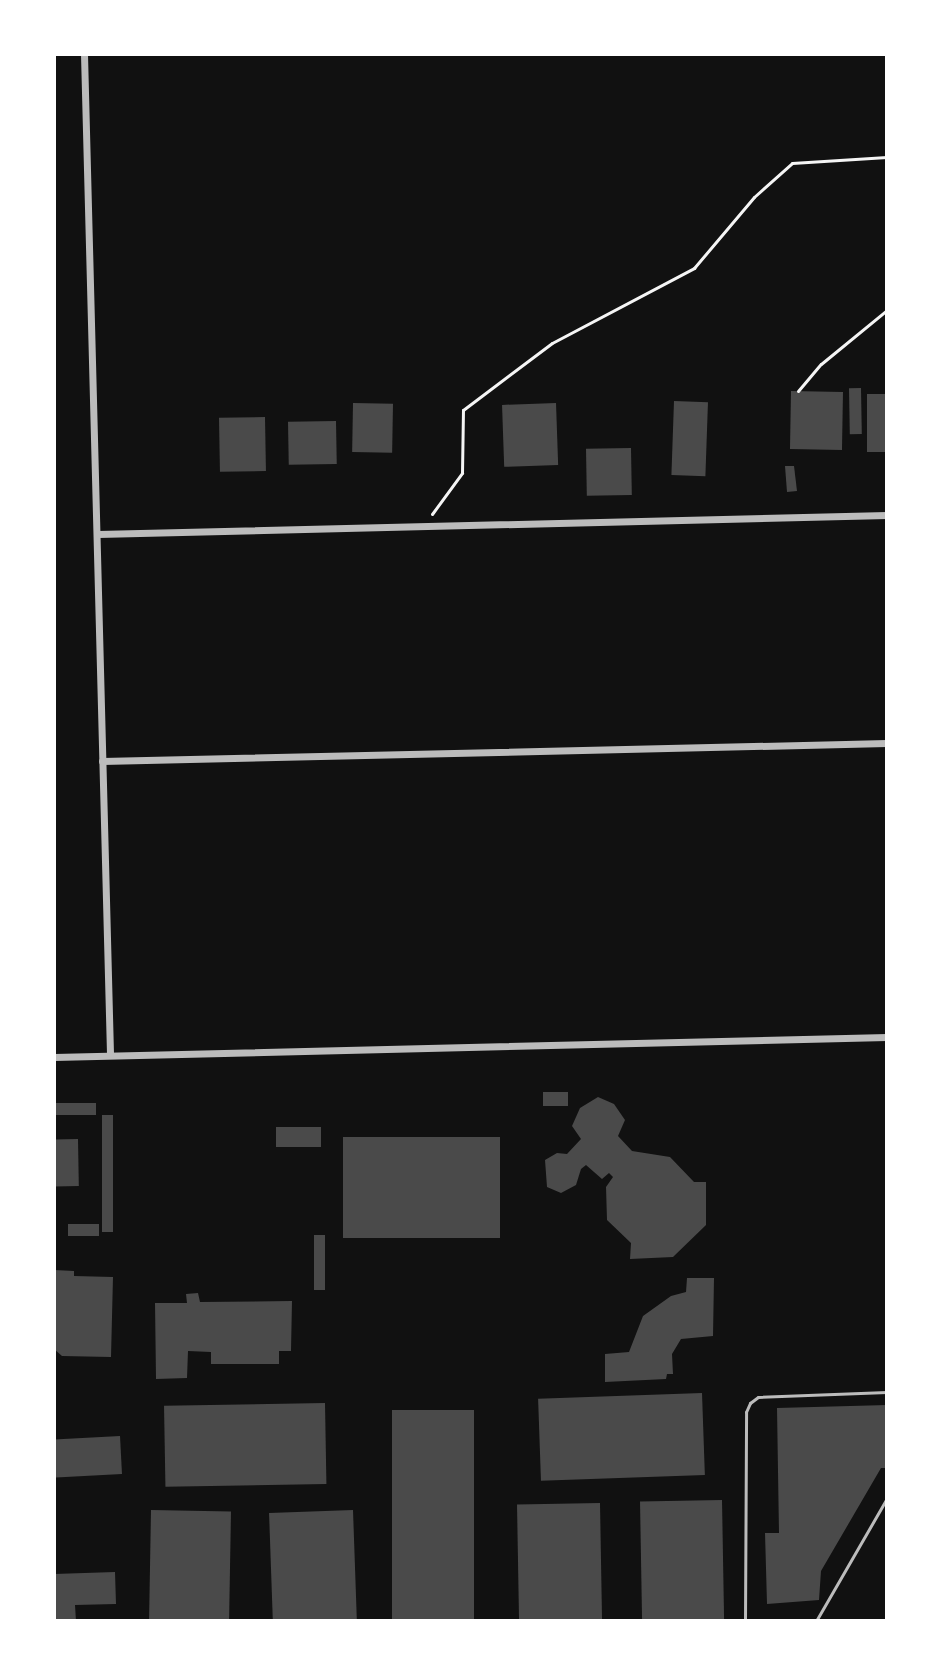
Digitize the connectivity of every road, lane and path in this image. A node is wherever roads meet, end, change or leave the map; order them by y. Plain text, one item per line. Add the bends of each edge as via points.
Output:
1 (84, 54) edge
2 (887, 157) edge
3 (887, 310) edge
4 (798, 391) dead end
5 (887, 515) edge
6 (423, 526) junction
7 (98, 534) junction
8 (887, 743) edge
9 (102, 761) junction
10 (887, 1037) edge
11 (110, 1055) junction
12 (54, 1057) edge
13 (887, 1392) edge
14 (887, 1498) edge
15 (745, 1621) edge
16 (816, 1621) edge

1 - 7 street
2 - 6 path via 792,163 754,197 694,268 552,343 463,410 462,473
3 - 4 path via 821,364
5 - 6 street
6 - 7 street
7 - 9 street
8 - 9 street
9 - 11 street
10 - 11 street
11 - 12 street
13 - 15 lane via 758,1397 750,1403
14 - 16 lane

